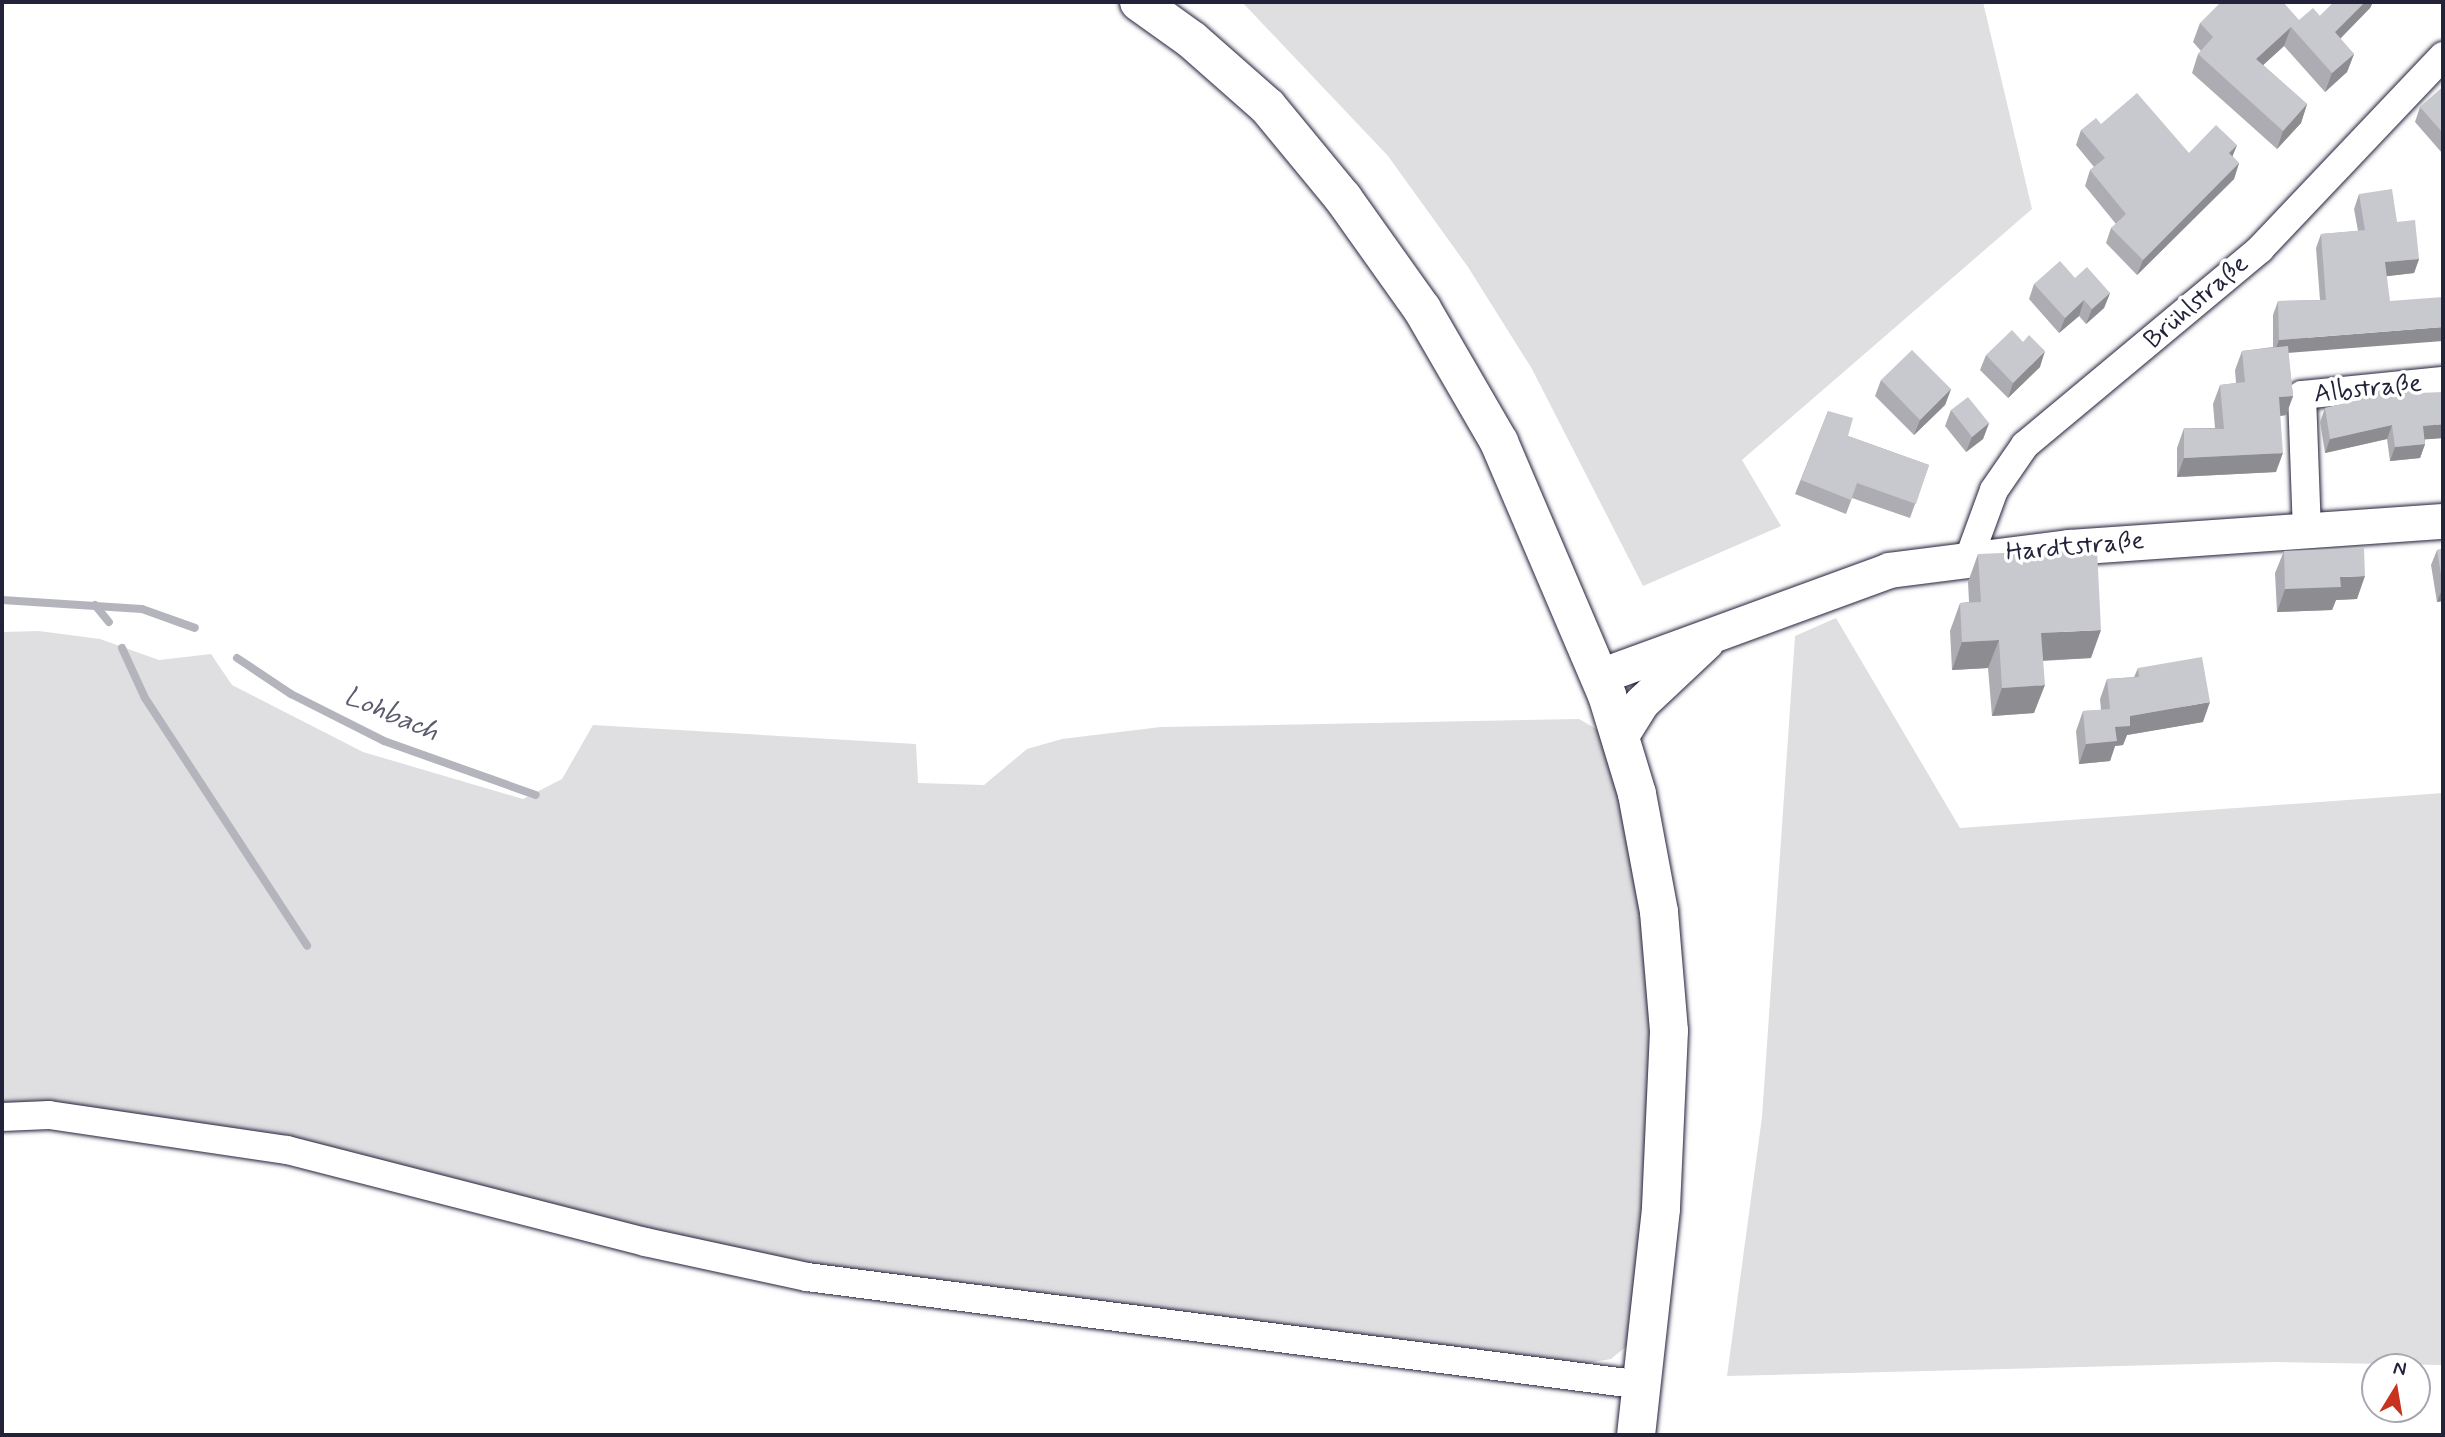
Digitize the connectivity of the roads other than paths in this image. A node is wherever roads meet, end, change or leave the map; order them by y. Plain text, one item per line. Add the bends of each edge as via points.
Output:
1 (1139, 2) edge
2 (2443, 56) edge
3 (2443, 382) edge
4 (2443, 521) edge
5 (2307, 532) junction
6 (1969, 558) junction
7 (1714, 634) junction
8 (1600, 676) junction
9 (1620, 737) junction
10 (2, 1117) edge
11 (1642, 1385) junction
12 (1636, 1435) edge

1 - 8 main road via 1192,40 1268,107 1343,198 1422,309 1499,442
2 - 6 street, Brühlstraße via 2260,249 2025,445 1994,490
3 - 5 street, Albstraße via 2302,395
4 - 5 street, Hardtstraße
5 - 6 street, Hardtstraße
6 - 7 street, Hardtstraße via 1889,570
7 - 8 street, Hardtstraße
7 - 9 street via 1641,703
8 - 9 main road
9 - 11 main road via 1637,794 1659,912 1669,1031 1661,1209
10 - 11 street via 49,1115 287,1150 645,1242 807,1277
11 - 12 main road

